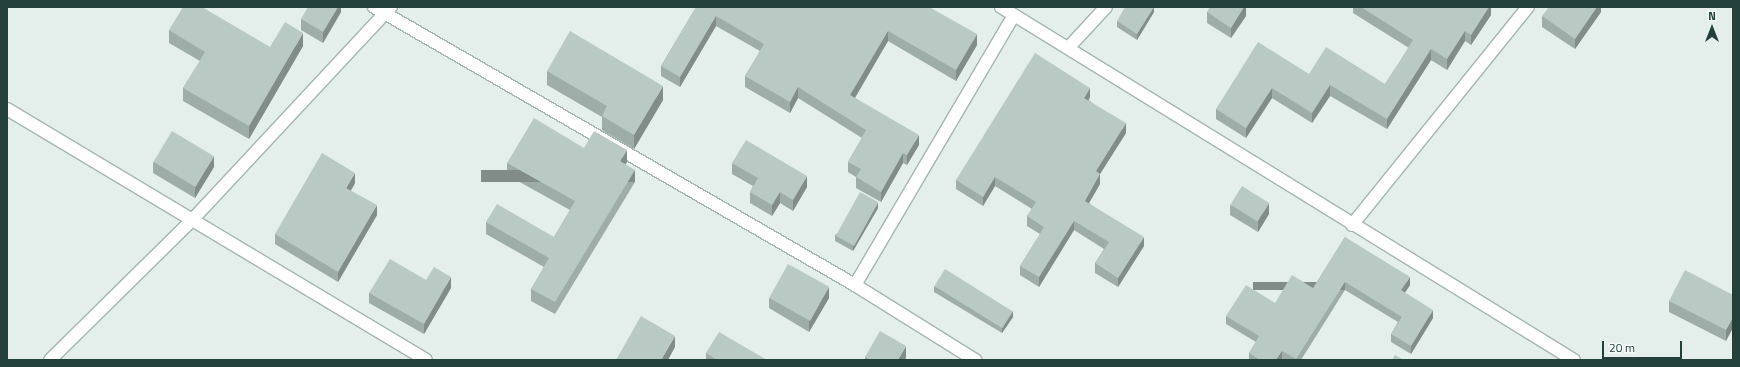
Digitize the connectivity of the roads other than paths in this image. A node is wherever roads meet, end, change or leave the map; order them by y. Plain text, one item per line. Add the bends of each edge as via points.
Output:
1 (374, 7) edge
2 (1002, 7) edge
3 (1106, 7) edge
4 (1528, 7) edge
5 (388, 10) edge
6 (1014, 15) junction
7 (1069, 47) junction
8 (7, 109) edge
9 (194, 218) junction
10 (1352, 225) junction
11 (855, 285) junction
12 (50, 360) edge
13 (426, 360) edge
14 (975, 360) edge
15 (1574, 360) edge

1 - 5 street
2 - 6 street
3 - 7 street
4 - 10 street
5 - 9 street
5 - 11 street
6 - 7 street
6 - 11 street
7 - 10 street
8 - 9 street
9 - 12 street
9 - 13 street
10 - 15 street
11 - 14 street

